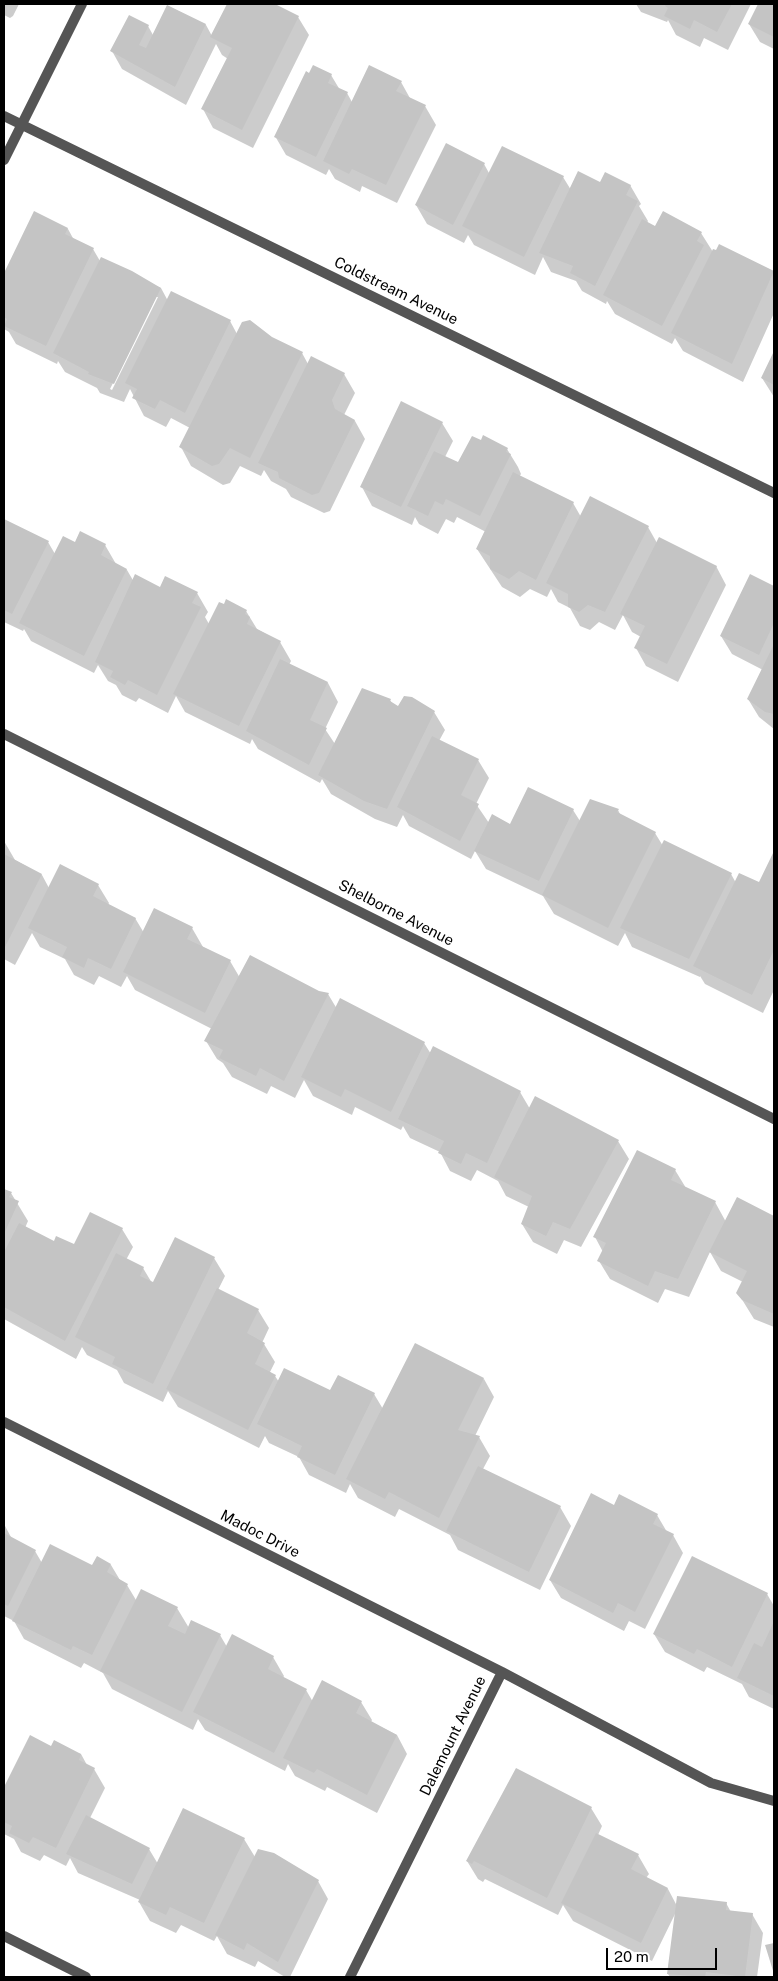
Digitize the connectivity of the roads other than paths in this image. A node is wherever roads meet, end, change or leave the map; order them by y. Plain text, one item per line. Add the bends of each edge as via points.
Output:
1 (82, 4) edge
2 (4, 116) edge
3 (22, 125) junction
4 (4, 160) edge
5 (774, 493) edge
6 (4, 734) edge
7 (774, 1119) edge
8 (4, 1422) edge
9 (502, 1672) junction
10 (774, 1801) edge
11 (4, 1936) edge
12 (86, 1977) edge
13 (350, 1977) edge

1 - 3 street
2 - 3 street, Coldstream Avenue
3 - 4 street
3 - 5 street, Coldstream Avenue
6 - 7 street, Shelborne Avenue
8 - 9 street, Madoc Drive
9 - 10 street, Dalemount Avenue via 711,1782
9 - 13 street, Dalemount Avenue
11 - 12 street

